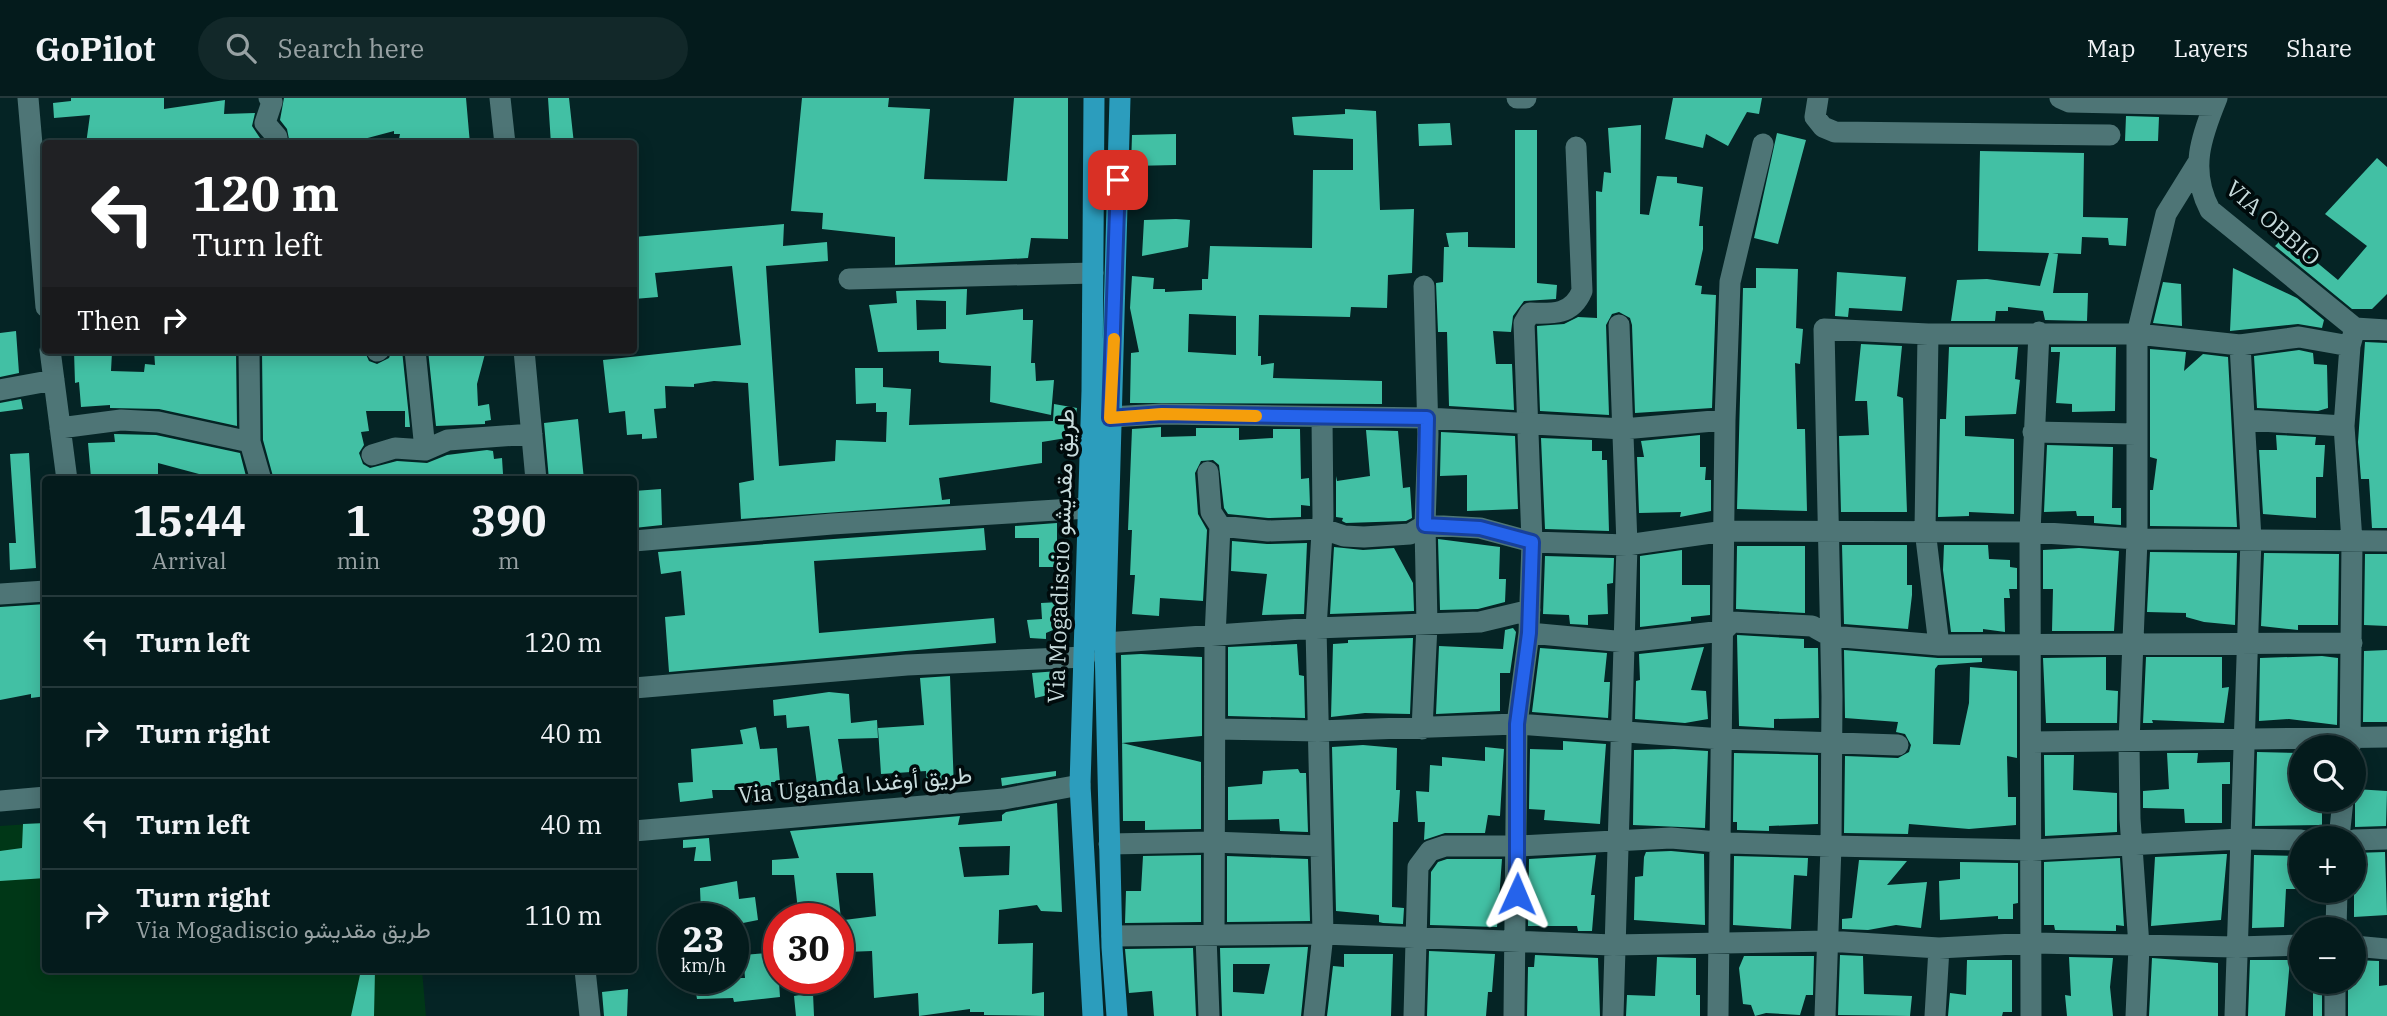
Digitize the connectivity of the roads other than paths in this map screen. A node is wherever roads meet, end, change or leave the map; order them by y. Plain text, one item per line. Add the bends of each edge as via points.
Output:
1 (28, 98) edge
2 (269, 98) edge
3 (500, 98) edge
4 (1094, 98) edge
5 (1120, 98) edge
6 (1517, 98) edge
7 (1526, 98) edge
8 (1818, 98) edge
9 (2060, 98) edge
10 (2215, 102) edge
11 (2110, 135) dead end
12 (277, 140) edge
13 (505, 140) edge
14 (1763, 144) dead end
15 (1576, 147) dead end
16 (2197, 164) junction
17 (1093, 180) junction
18 (1118, 180) junction
19 (42, 261) edge
20 (1093, 274) junction
21 (849, 279) dead end
22 (1424, 286) dead end
23 (1619, 325) dead end
24 (2387, 330) edge
25 (2039, 332) junction
26 (1928, 334) junction
27 (2137, 334) junction
28 (2353, 337) junction
29 (2241, 345) junction
30 (51, 354) edge
31 (249, 354) edge
32 (415, 354) edge
33 (524, 354) edge
34 (54, 380) junction
35 (0, 390) edge
36 (1100, 418) junction
37 (1322, 418) junction
38 (1427, 418) junction
39 (1725, 420) junction
40 (2245, 421) junction
41 (1529, 426) junction
42 (2344, 426) junction
43 (61, 428) junction
44 (1623, 429) junction
45 (2032, 432) junction
46 (531, 434) junction
47 (2136, 434) junction
48 (250, 442) junction
49 (425, 450) junction
50 (372, 455) dead end
51 (1208, 472) dead end
52 (67, 476) edge
53 (260, 476) edge
54 (536, 476) edge
55 (1089, 508) junction
56 (1425, 525) junction
57 (1220, 526) junction
58 (1323, 529) junction
59 (1925, 530) junction
60 (1725, 531) junction
61 (1829, 531) junction
62 (2030, 532) junction
63 (2137, 539) junction
64 (2251, 539) junction
65 (637, 541) edge
66 (2353, 541) junction
67 (2387, 541) edge
68 (1532, 542) junction
69 (1628, 545) junction
70 (42, 592) edge
71 (0, 594) edge
72 (1530, 610) junction
73 (1427, 625) junction
74 (1316, 628) junction
75 (1723, 631) junction
76 (1529, 633) junction
77 (1830, 636) junction
78 (1215, 637) junction
79 (1626, 642) junction
80 (2032, 642) junction
81 (1105, 643) junction
82 (2352, 643) junction
83 (2132, 644) junction
84 (2246, 644) junction
85 (1940, 645) junction
86 (1085, 657) junction
87 (637, 688) edge
88 (1517, 724) junction
89 (1215, 729) junction
90 (1422, 729) junction
91 (1318, 731) junction
92 (1623, 734) junction
93 (2351, 735) edge
94 (2387, 737) edge
95 (1721, 740) junction
96 (2289, 740) edge
97 (2366, 740) edge
98 (1830, 741) junction
99 (2245, 741) junction
100 (2031, 742) junction
101 (2129, 743) junction
102 (1898, 746) dead end
103 (1080, 785) junction
104 (42, 797) edge
105 (0, 801) edge
106 (637, 831) edge
107 (2240, 839) junction
108 (2289, 839) edge
109 (2387, 839) edge
110 (2366, 840) edge
111 (1617, 841) junction
112 (1212, 842) junction
113 (1720, 842) junction
114 (1109, 844) junction
115 (1320, 846) junction
116 (1518, 846) junction
117 (1831, 846) junction
118 (2133, 846) junction
119 (2030, 850) junction
120 (1323, 934) junction
121 (1210, 935) junction
122 (1112, 936) junction
123 (1415, 938) junction
124 (1827, 941) junction
125 (1516, 942) junction
126 (1718, 943) junction
127 (2033, 943) junction
128 (1614, 945) junction
129 (2289, 945) edge
130 (2139, 946) junction
131 (2237, 947) junction
132 (2366, 947) edge
133 (1939, 948) junction
134 (2387, 949) edge
135 (585, 973) edge
136 (2335, 994) edge
137 (590, 1016) edge
138 (1093, 1016) edge
139 (1117, 1016) edge
140 (1209, 1016) edge
141 (1314, 1016) edge
142 (1413, 1016) edge
143 (1514, 1016) edge
144 (1613, 1016) edge
145 (1718, 1016) edge
146 (1825, 1016) edge
147 (1935, 1016) edge
148 (2031, 1016) edge
149 (2136, 1016) edge
150 (2235, 1016) edge
151 (2335, 1016) edge

1 - 19 street
2 - 12 street via 272,102 265,123
3 - 13 street
4 - 17 highway, Via Mogadiscio طريق مقديشو
5 - 18 highway, Via Mogadiscio طريق مقديشو
6 - 7 street
8 - 11 street via 1815,117 1835,132
9 - 10 street via 2069,102
10 - 16 street, VIA OBBIO
14 - 39 street via 1730,282
15 - 41 street via 1582,292 1565,312 1530,313 1524,323
16 - 27 street via 2166,214
16 - 28 street, VIA OBBIO via 2202,195 2210,209
17 - 18 highway
17 - 20 highway, Via Mogadiscio طريق مقديشو
18 - 36 highway, Via Mogadiscio طريق مقديشو
20 - 21 street
20 - 36 highway, Via Mogadiscio طريق مقديشو
22 - 38 street
23 - 44 street
24 - 28 street
25 - 26 street
25 - 27 street
25 - 45 street
26 - 59 street
26 - 61 street via 1824,329
27 - 29 street
27 - 47 street
28 - 29 street via 2299,337
28 - 42 street
29 - 40 street
30 - 34 street
31 - 48 street
32 - 49 street
33 - 46 street
34 - 35 street
34 - 43 street
36 - 37 street via 1162,414
36 - 55 highway, Via Mogadiscio طريق مقديشو
36 - 81 highway, Via Mogadiscio طريق مقديشو
37 - 38 street
37 - 58 street
38 - 41 street
38 - 56 street
39 - 44 street
39 - 60 street
40 - 42 street
40 - 64 street
41 - 44 street
41 - 68 street
42 - 66 street
43 - 48 street via 121,420 158,422
43 - 52 street
44 - 69 street
45 - 47 street
45 - 62 street
46 - 49 street via 448,440
46 - 54 street
47 - 63 street
48 - 53 street
49 - 50 street via 396,448
51 - 57 street via 1211,512
55 - 65 street
55 - 86 highway, Via Mogadiscio طريق مقديشو
56 - 58 street via 1410,534 1364,537
56 - 68 street via 1480,528
56 - 73 street
57 - 58 street via 1268,531
57 - 78 street
58 - 74 street
59 - 61 street
59 - 62 street
59 - 85 street
60 - 61 street
60 - 69 street
60 - 75 street
61 - 77 street
62 - 63 street
62 - 80 street
63 - 64 street
63 - 83 street
64 - 66 street
64 - 84 street
66 - 67 street
66 - 82 street
68 - 69 street
68 - 72 street
69 - 79 street
70 - 71 street
72 - 73 street via 1480,622
72 - 76 street
73 - 74 street
73 - 90 street
74 - 78 street
74 - 91 street
75 - 77 street via 1732,622 1812,626
75 - 79 street
75 - 95 street
76 - 79 street
76 - 88 street
77 - 85 street
77 - 98 street
78 - 81 street
78 - 89 street
79 - 92 street
80 - 83 street
80 - 85 street
80 - 100 street
81 - 114 highway, Via Mogadiscio طريق مقديشو
82 - 84 street
82 - 93 street
83 - 84 street
83 - 101 street
84 - 99 street
86 - 87 street via 907,665
86 - 103 highway, Via Mogadiscio طريق مقديشو
88 - 90 street
88 - 92 street
88 - 116 street
89 - 91 street
89 - 112 street
90 - 91 street
91 - 115 street
92 - 95 street
92 - 111 street
94 - 97 street
95 - 98 street
95 - 113 street
96 - 99 street
98 - 102 street
98 - 117 street
99 - 101 street
99 - 107 street
100 - 101 street
100 - 119 street
101 - 118 street
103 - 106 street, Via Uganda طريق أوغندا via 1004,799
103 - 138 highway, Via Mogadiscio طريق مقديشو
104 - 105 street
107 - 108 street
107 - 118 street
107 - 131 street
109 - 110 street
111 - 113 street via 1671,838
111 - 116 street
111 - 128 street
112 - 114 street
112 - 115 street
112 - 121 street
113 - 117 street
113 - 126 street
114 - 122 highway, Via Mogadiscio طريق مقديشو
115 - 120 street
116 - 123 street via 1445,846 1430,851 1418,867
116 - 125 street
117 - 119 street
117 - 124 street
118 - 119 street
118 - 130 street
119 - 127 street
120 - 121 street
120 - 123 street
120 - 141 street
121 - 122 street
121 - 140 street
122 - 139 highway, Via Mogadiscio طريق مقديشو
123 - 125 street
123 - 142 street
124 - 126 street
124 - 133 street
124 - 146 street
125 - 128 street
125 - 143 street
126 - 128 street
126 - 145 street
127 - 130 street
127 - 133 street
127 - 148 street
128 - 144 street
129 - 131 street
130 - 131 street
130 - 149 street
131 - 150 street
132 - 134 street
133 - 147 street
135 - 137 street
136 - 151 street

